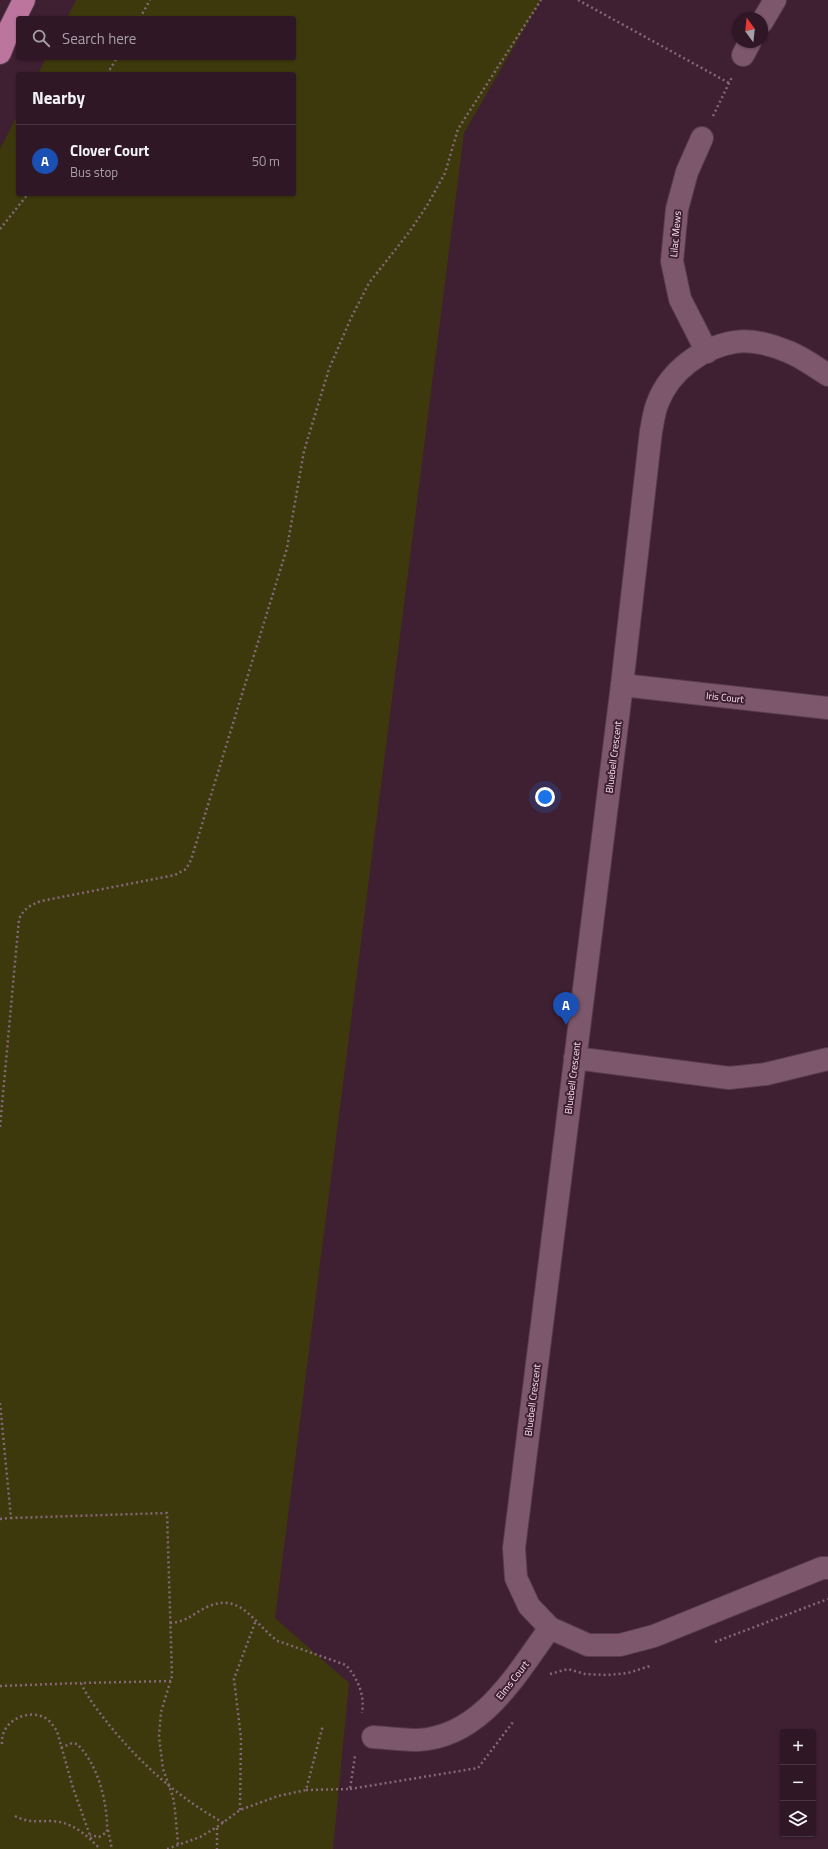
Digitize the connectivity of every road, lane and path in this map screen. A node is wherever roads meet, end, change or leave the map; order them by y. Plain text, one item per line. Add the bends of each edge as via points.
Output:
1 (10, 0) edge
2 (24, 0) edge
3 (150, 0) edge
4 (541, 0) edge
5 (578, 0) edge
6 (775, 0) edge
7 (768, 12) edge
8 (141, 16) edge
9 (0, 17) edge
10 (746, 48) edge
11 (0, 53) edge
12 (116, 60) edge
13 (108, 72) edge
14 (729, 83) junction
15 (702, 138) joint
16 (26, 196) edge
17 (0, 229) edge
18 (706, 352) junction
19 (828, 375) edge
20 (622, 685) junction
21 (828, 708) edge
22 (575, 1058) junction
23 (828, 1059) edge
24 (0, 1126) edge
25 (0, 1404) edge
26 (12, 1518) junction
27 (0, 1519) edge
28 (828, 1568) edge
29 (828, 1599) edge
30 (256, 1620) junction
31 (170, 1623) junction
32 (550, 1628) junction
33 (711, 1643) dead end
34 (654, 1665) dead end
35 (548, 1675) dead end
36 (171, 1681) junction
37 (81, 1683) junction
38 (0, 1686) edge
39 (515, 1718) dead end
40 (323, 1725) dead end
41 (363, 1736) junction
42 (2, 1744) dead end
43 (61, 1748) junction
44 (169, 1787) junction
45 (350, 1789) junction
46 (306, 1790) junction
47 (240, 1810) junction
48 (15, 1816) dead end
49 (224, 1823) junction
50 (217, 1828) junction
51 (107, 1829) junction
52 (90, 1835) junction
53 (92, 1841) junction
54 (178, 1844) junction
55 (100, 1849) edge
56 (112, 1849) edge
57 (167, 1849) edge
58 (217, 1849) edge

1 - 9 highway
2 - 11 highway
3 - 8 path
4 - 24 path via 458,130 445,173 428,204 369,283 329,369 304,451 286,548 236,716 186,869 175,875 41,901 22,911 19,919
5 - 14 path
6 - 7 street
10 - 14 path
12 - 13 path
14 - 15 path
15 - 18 street, Lilac Mews via 687,172 677,208 672,260 680,299
16 - 17 path
18 - 19 street, Bluebell Crescent via 735,342 761,343 789,352
18 - 20 street, Bluebell Crescent via 673,376 658,402 651,431
20 - 21 street, Iris Court
20 - 22 street, Bluebell Crescent
22 - 23 street via 729,1078 766,1074
22 - 32 street, Bluebell Crescent via 514,1548 516,1578 529,1606
25 - 26 path
26 - 27 path
26 - 31 path via 167,1513
28 - 32 street, Bluebell Crescent via 774,1586 654,1636 620,1645 588,1644
29 - 33 path
30 - 31 path via 244,1609 220,1603 183,1622
30 - 41 path via 278,1641 346,1665 354,1674 363,1695
30 - 47 path via 234,1679 241,1738
31 - 36 path
32 - 41 street, Elms Court via 499,1698 472,1720 450,1733 419,1740
34 - 35 path via 628,1673 607,1675 585,1674 568,1669
36 - 37 path
36 - 44 path via 161,1712 159,1736 161,1761
37 - 38 path
37 - 44 path via 118,1736
39 - 45 path via 478,1768
40 - 46 path
41 - 45 path
42 - 43 path via 2,1733 8,1724 22,1715 29,1714 38,1715 52,1724 57,1731
43 - 51 path via 72,1743 77,1744 91,1762 99,1781
43 - 52 path
44 - 49 path via 202,1811
44 - 54 path via 175,1810
45 - 46 path
46 - 47 path via 278,1796
47 - 49 path
48 - 53 path via 30,1822 54,1821 67,1824
49 - 50 path
50 - 54 path
50 - 58 path
51 - 52 path via 102,1836
51 - 56 path
52 - 53 path
53 - 55 path
54 - 57 path

